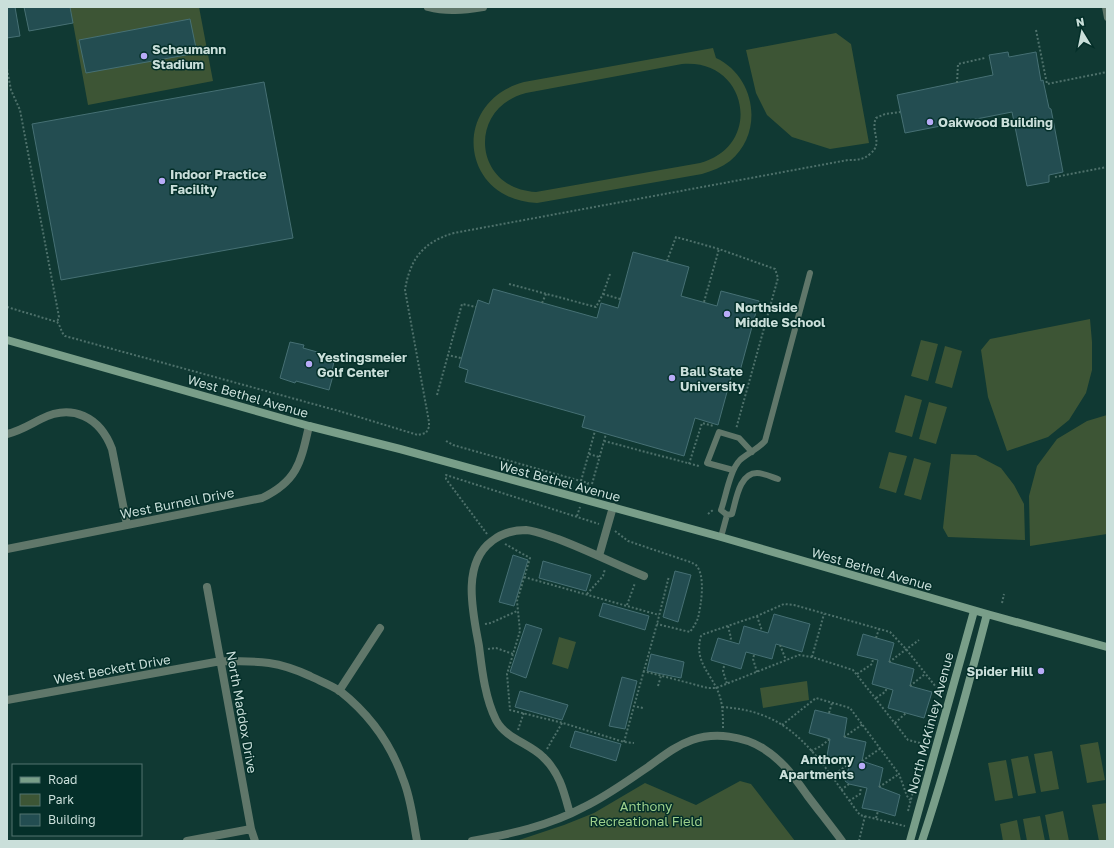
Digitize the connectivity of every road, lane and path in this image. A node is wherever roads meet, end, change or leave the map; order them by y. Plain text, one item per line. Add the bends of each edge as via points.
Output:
1 (428, 7) edge
2 (483, 7) edge
3 (1105, 7) edge
4 (1107, 18) edge
5 (1036, 30) dead end
6 (985, 58) dead end
7 (7, 70) edge
8 (1107, 72) edge
9 (957, 83) dead end
10 (900, 112) dead end
11 (1107, 167) edge
12 (1055, 177) dead end
13 (719, 249) junction
14 (667, 261) dead end
15 (810, 273) dead end
16 (610, 274) dead end
17 (509, 284) dead end
18 (546, 294) junction
19 (603, 294) junction
20 (620, 299) dead end
21 (704, 302) dead end
22 (542, 303) dead end
23 (7, 307) edge
24 (476, 308) dead end
25 (57, 322) junction
26 (7, 340) edge
27 (447, 355) junction
28 (461, 358) dead end
29 (437, 395) dead end
30 (309, 426) junction
31 (715, 427) dead end
32 (595, 431) dead end
33 (735, 432) dead end
34 (7, 434) edge
35 (606, 434) dead end
36 (604, 440) junction
37 (446, 441) dead end
38 (752, 452) junction
39 (589, 454) junction
40 (600, 457) junction
41 (689, 464) junction
42 (704, 467) dead end
43 (733, 470) junction
44 (778, 479) dead end
45 (581, 481) junction
46 (588, 482) dead end
47 (592, 484) dead end
48 (613, 508) junction
49 (714, 509) dead end
50 (708, 514) dead end
51 (727, 515) junction
52 (127, 525) junction
53 (607, 526) junction
54 (721, 537) junction
55 (494, 539) junction
56 (7, 549) edge
57 (599, 556) junction
58 (609, 561) junction
59 (641, 575) joint
60 (669, 576) dead end
61 (524, 577) junction
62 (207, 587) dead end
63 (587, 594) junction
64 (1004, 594) dead end
65 (1002, 603) dead end
66 (627, 605) junction
67 (518, 611) junction
68 (974, 611) junction
69 (824, 613) junction
70 (987, 614) junction
71 (659, 615) junction
72 (757, 616) junction
73 (657, 624) junction
74 (475, 626) junction
75 (728, 626) junction
76 (380, 628) dead end
77 (879, 629) junction
78 (762, 631) dead end
79 (876, 638) dead end
80 (919, 640) dead end
81 (730, 641) dead end
82 (780, 645) dead end
83 (1107, 646) edge
84 (906, 649) junction
85 (479, 650) junction
86 (513, 654) junction
87 (754, 655) dead end
88 (812, 657) junction
89 (873, 659) dead end
90 (786, 660) junction
91 (221, 661) junction
92 (889, 662) dead end
93 (724, 666) dead end
94 (643, 671) junction
95 (757, 672) junction
96 (857, 674) junction
97 (925, 674) junction
98 (661, 676) junction
99 (727, 684) junction
100 (658, 686) dead end
101 (910, 686) dead end
102 (716, 688) junction
103 (887, 688) dead end
104 (339, 691) junction
105 (945, 691) dead end
106 (876, 698) junction
107 (7, 700) edge
108 (832, 703) junction
109 (634, 706) junction
110 (722, 706) junction
111 (643, 708) dead end
112 (524, 712) junction
113 (829, 713) dead end
114 (906, 713) dead end
115 (895, 722) junction
116 (562, 723) junction
117 (863, 724) junction
118 (782, 725) junction
119 (512, 737) junction
120 (723, 737) junction
121 (844, 737) dead end
122 (830, 739) dead end
123 (624, 742) junction
124 (634, 743) dead end
125 (932, 746) dead end
126 (881, 748) junction
127 (811, 751) junction
128 (542, 756) junction
129 (862, 761) dead end
130 (850, 763) dead end
131 (899, 774) junction
132 (832, 776) junction
133 (850, 784) dead end
134 (861, 787) dead end
135 (879, 787) dead end
136 (841, 790) junction
137 (849, 800) junction
138 (910, 800) dead end
139 (878, 811) dead end
140 (570, 814) junction
141 (865, 816) junction
142 (876, 818) junction
143 (905, 826) dead end
144 (251, 829) junction
145 (187, 841) edge
146 (255, 841) edge
147 (418, 841) edge
148 (472, 841) edge
149 (842, 841) edge
150 (859, 841) edge
151 (910, 841) edge
152 (922, 841) edge

1 - 2 street via 458,11
3 - 4 lane
5 - 8 path via 1047,84
6 - 9 path via 958,64
7 - 25 path via 10,90 20,110 59,317
10 - 25 path via 876,118 874,123 877,146 865,158 439,237 416,257 409,271 405,290 429,422 426,433 418,434 65,336
11 - 12 path
13 - 14 path via 676,237
13 - 21 path
13 - 33 path via 775,268 778,278
15 - 38 lane via 764,440
16 - 19 path
17 - 18 path
18 - 19 path via 596,307
18 - 22 path
19 - 20 path
23 - 25 path
24 - 27 path via 462,304
26 - 30 main road, West Bethel Avenue
27 - 28 path
27 - 29 path
30 - 48 main road, West Bethel Avenue
30 - 52 street, West Burnell Drive via 300,461 286,483 275,492 250,501
31 - 41 path via 702,423
32 - 39 path
34 - 52 street via 55,413 80,414 93,420 106,435 112,449
35 - 36 path
36 - 40 path
36 - 41 path
37 - 45 path
38 - 43 lane via 740,460
38 - 43 lane via 739,438 718,432 707,463
39 - 40 path
39 - 45 path
40 - 47 path
41 - 42 path
43 - 51 lane via 721,510
44 - 51 lane via 757,473 748,475 742,480 732,514
45 - 46 path
48 - 53 street
48 - 54 main road, West Bethel Avenue
49 - 50 path
51 - 54 lane
52 - 56 street, West Burnell Drive
53 - 55 path via 446,475 450,486 488,535
53 - 57 street
53 - 73 path via 628,541 695,564 699,570 702,586 697,619 690,632
54 - 68 main road, West Bethel Avenue
55 - 57 street via 519,530 533,531
55 - 61 path via 530,558
55 - 74 street via 481,551 475,564 472,585
57 - 58 street
58 - 59 street
58 - 63 path via 602,576
59 - 66 path
60 - 71 path
61 - 63 path
61 - 67 path via 517,601
62 - 91 street, North Maddox Drive
63 - 66 path
64 - 65 path
66 - 71 path
67 - 74 path via 491,623
67 - 86 path via 520,631
68 - 70 main road, West Bethel Avenue
68 - 151 main road, North McKinley Avenue
69 - 72 path via 784,604
69 - 77 path
69 - 88 path
70 - 83 main road, West Bethel Avenue
70 - 152 main road, North McKinley Avenue via 963,707
71 - 73 path
72 - 75 path
72 - 78 path
73 - 94 path
74 - 85 street
75 - 81 path
75 - 102 path via 704,634 699,643 701,661
76 - 104 street
77 - 79 path
77 - 84 path via 890,632
80 - 84 path
82 - 90 path
84 - 92 path
84 - 97 path
85 - 86 path via 496,648
85 - 119 street via 488,695 496,719
86 - 112 path via 507,674 510,710
87 - 95 path
88 - 90 path via 799,655
88 - 96 path via 853,670
89 - 96 path via 872,664
90 - 95 path
91 - 104 street, West Beckett Drive via 250,661 283,666
91 - 107 street, West Beckett Drive
91 - 144 street, North Maddox Drive
93 - 99 path
94 - 98 path
94 - 109 path
95 - 99 path
96 - 106 path
97 - 101 path
97 - 105 path via 936,687
98 - 100 path
98 - 102 path
99 - 102 path
102 - 110 path
103 - 106 path
104 - 147 street, West Beckett Drive via 363,712 378,730 397,762 404,780
106 - 115 path
108 - 113 path
108 - 117 path via 850,708
108 - 118 path via 816,698
109 - 111 path
109 - 123 path
110 - 118 path via 763,715
110 - 120 path
112 - 116 path
112 - 119 path via 520,728
114 - 115 path
115 - 125 path via 908,740
116 - 123 path
116 - 128 path
117 - 121 path
117 - 126 path
118 - 127 path
119 - 128 street
120 - 140 street via 701,738 680,746 618,788
120 - 149 street via 754,743 775,757 790,772
122 - 127 path
123 - 124 path
126 - 129 path
126 - 131 path
127 - 132 path
128 - 140 street via 559,779
130 - 132 path
131 - 135 path
131 - 138 path
132 - 136 path
133 - 136 path
134 - 137 path via 860,794
136 - 137 path
137 - 141 path via 860,815
139 - 142 path
140 - 148 street via 525,830
141 - 142 path
141 - 150 path
142 - 143 path
144 - 145 street
144 - 146 street, North Maddox Drive

